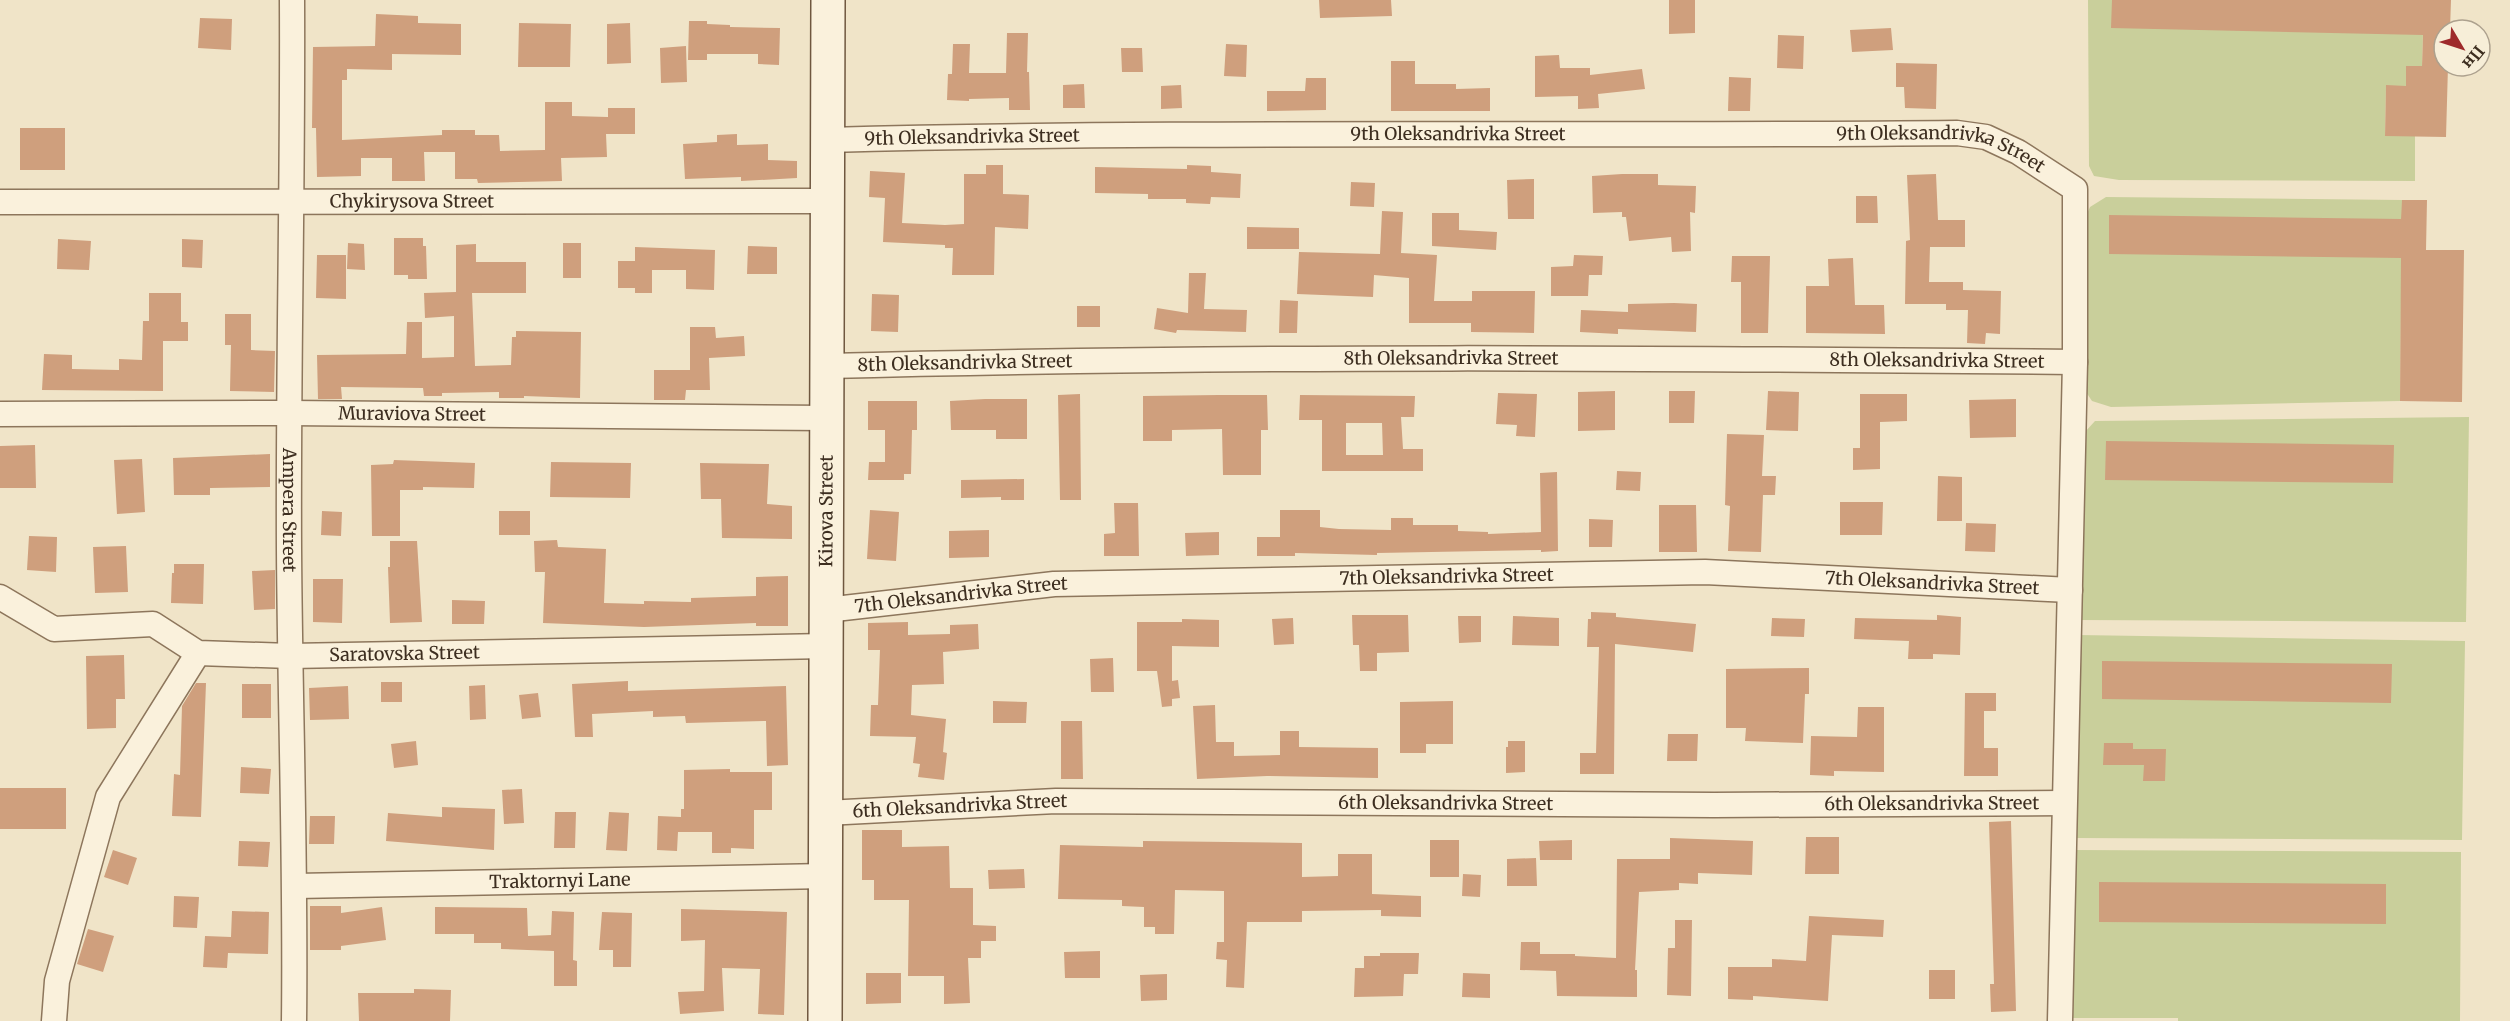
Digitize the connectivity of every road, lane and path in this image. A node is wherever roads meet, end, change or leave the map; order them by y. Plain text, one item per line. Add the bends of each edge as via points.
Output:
1 (292, 0) edge
2 (828, 0) edge
3 (828, 140) junction
4 (293, 201) junction
5 (826, 201) junction
6 (0, 202) edge
7 (2075, 362) junction
8 (827, 366) junction
9 (288, 413) junction
10 (0, 414) edge
11 (826, 418) junction
12 (2070, 590) junction
13 (0, 597) edge
14 (826, 610) junction
15 (826, 646) junction
16 (198, 653) junction
17 (290, 656) junction
18 (2064, 803) junction
19 (826, 813) junction
20 (826, 876) junction
21 (296, 886) junction
22 (54, 1021) edge
23 (294, 1021) edge
24 (825, 1021) edge
25 (2060, 1021) edge

1 - 4 street, Ampera Street
2 - 3 street, Kirova Street
3 - 5 street, Kirova Street
3 - 7 street, 9th Oleksandrivka Street via 1042,134 1957,133 1986,137 2018,152 2075,189
4 - 5 street, Chykirysova Street
4 - 6 street, Chykirysova Street
4 - 9 street, Ampera Street
5 - 8 street, Kirova Street
7 - 8 street, 8th Oleksandrivka Street via 1721,358 1053,360
7 - 12 street
8 - 11 street, Kirova Street
9 - 10 street, Muraviova Street
9 - 11 street, Muraviova Street
9 - 17 street, Ampera Street
11 - 14 street, Kirova Street
12 - 14 street, 7th Oleksandrivka Street via 1705,572 1054,584
12 - 18 street
13 - 16 street via 54,629 153,624
14 - 15 street, Kirova Street
15 - 17 street, Saratovska Street
15 - 19 street, Kirova Street
16 - 17 street, Saratovska Street
16 - 22 street via 108,797 57,981
17 - 21 street, Ampera Street
18 - 19 street, 6th Oleksandrivka Street via 1056,801
18 - 25 street
19 - 20 street, Kirova Street
20 - 21 street, Traktornyi Lane
20 - 24 street, Kirova Street
21 - 23 street, Ampera Street

